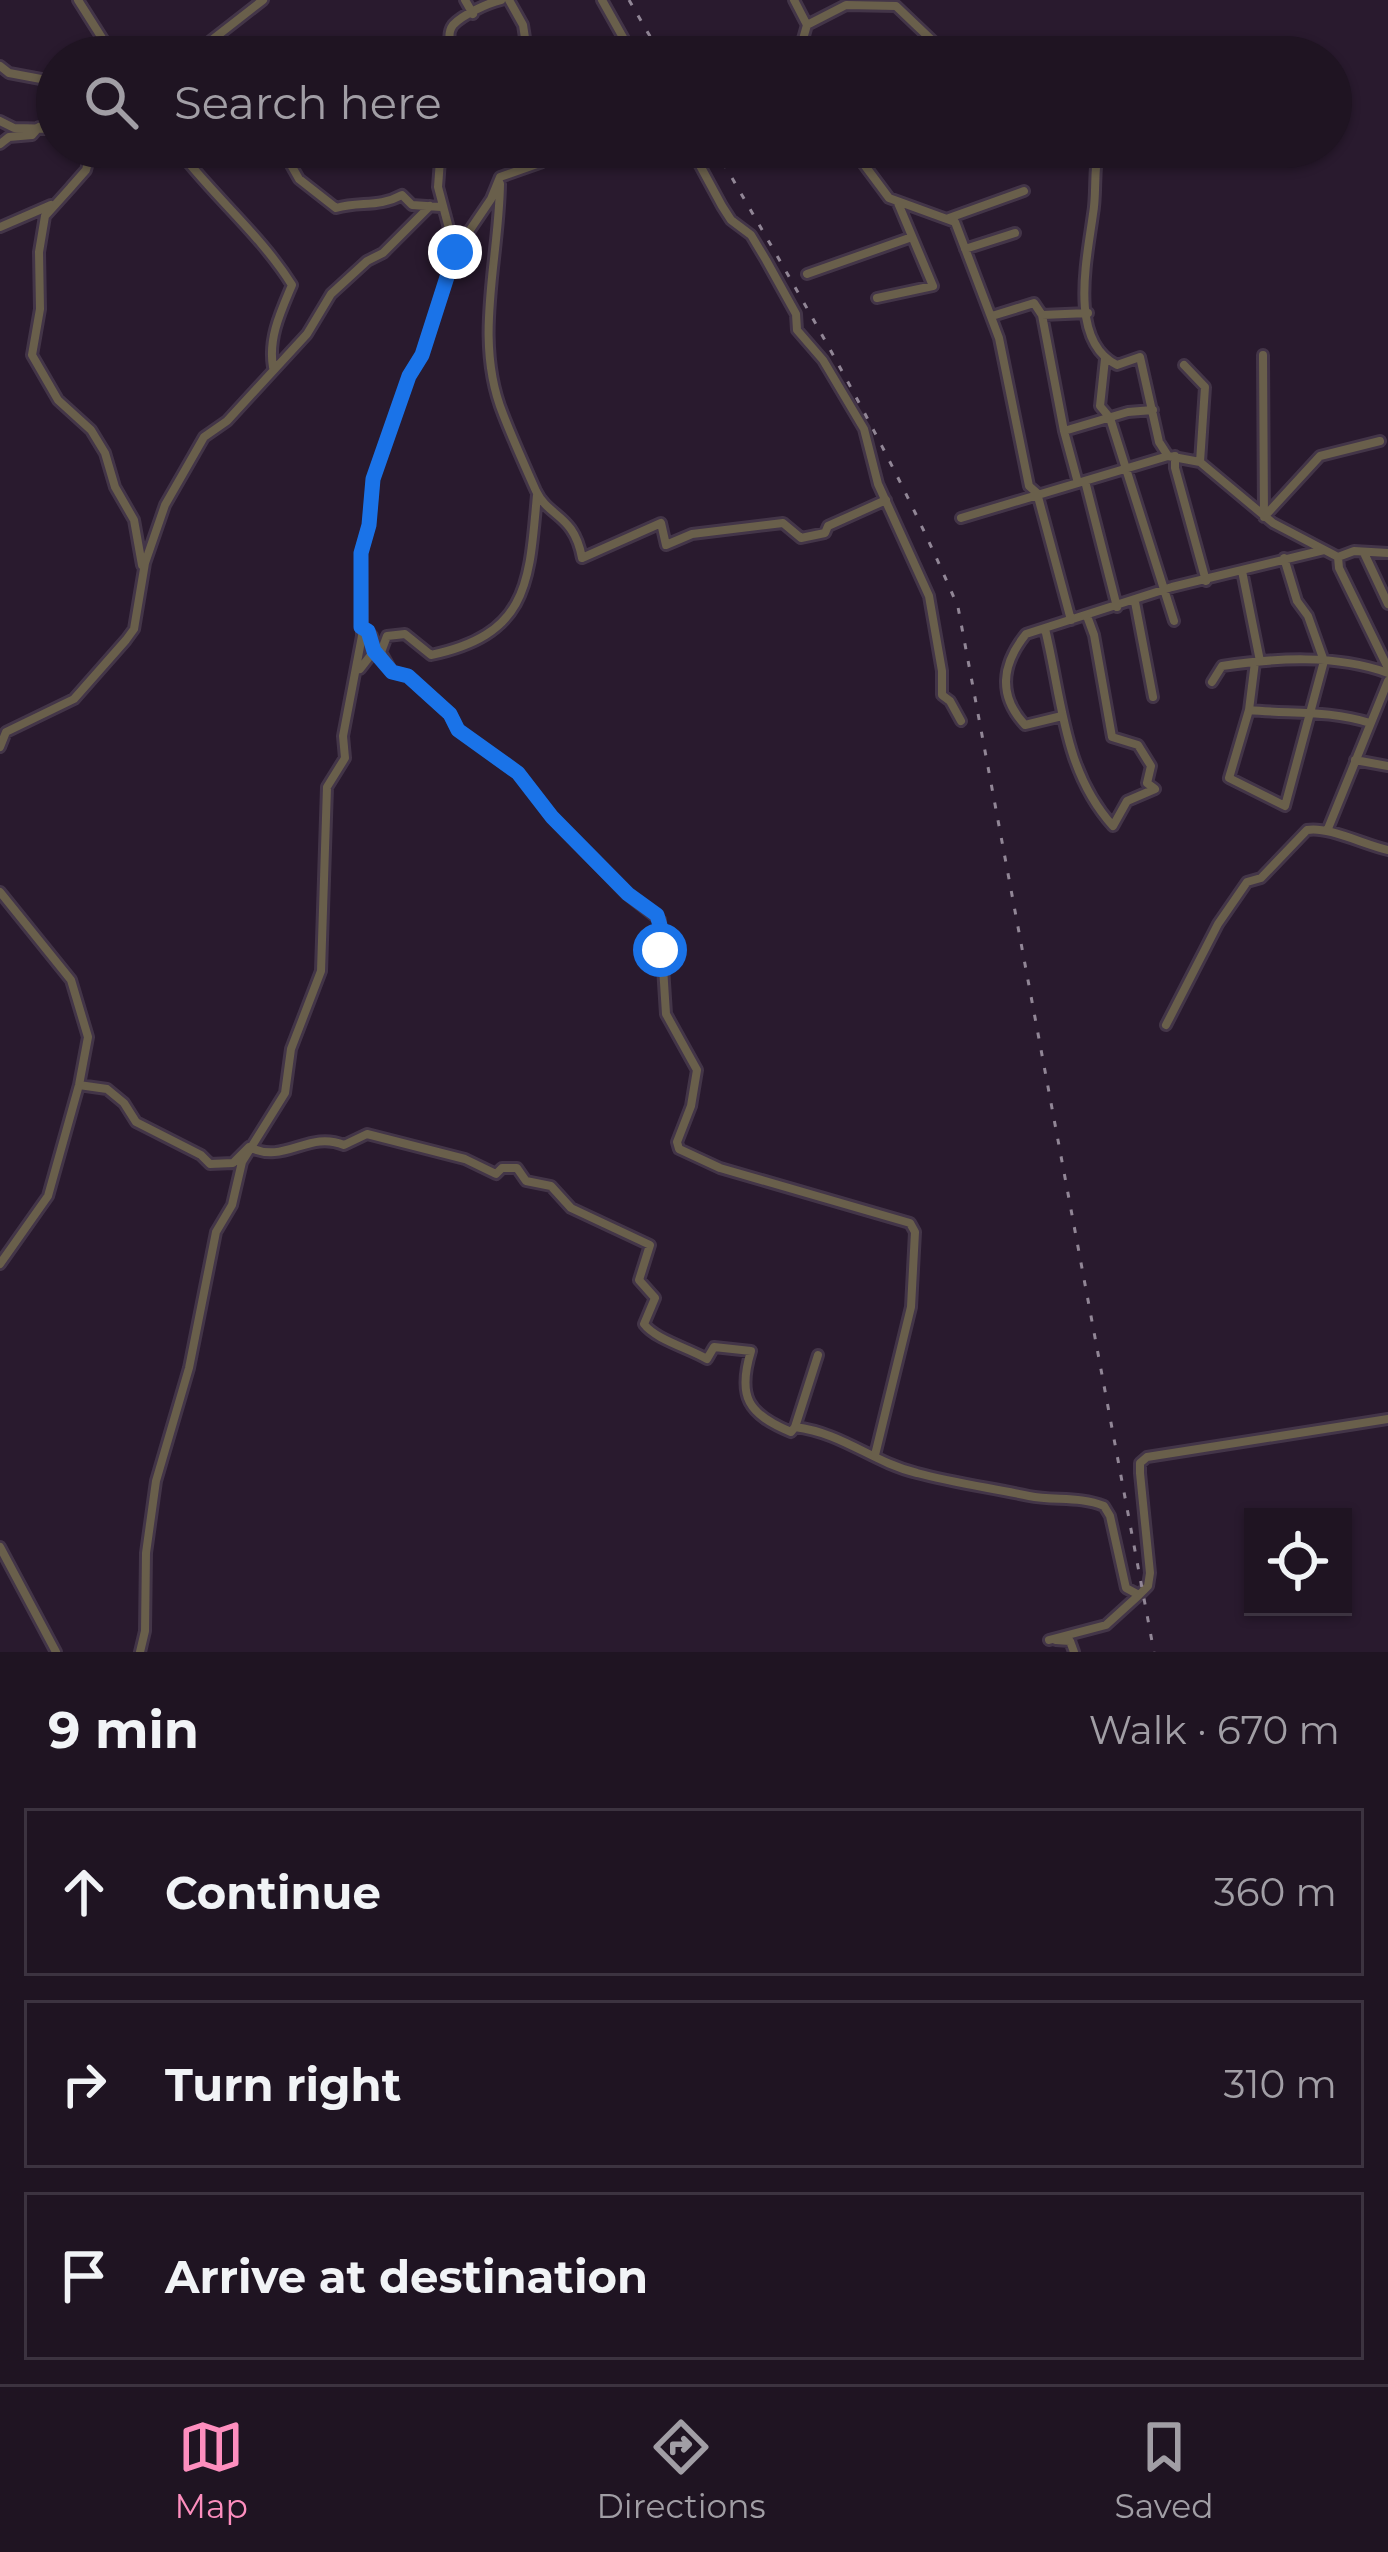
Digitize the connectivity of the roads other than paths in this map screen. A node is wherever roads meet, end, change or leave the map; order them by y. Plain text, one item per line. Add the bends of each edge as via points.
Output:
1 (78, 0) edge
2 (263, 0) edge
3 (465, 0) edge
4 (505, 0) edge
5 (602, 0) edge
6 (794, 0) edge
7 (473, 14) junction
8 (807, 26) junction
9 (101, 36) edge
10 (218, 36) edge
11 (449, 36) edge
12 (525, 36) edge
13 (622, 36) edge
14 (804, 36) edge
15 (928, 36) edge
16 (0, 66) edge
17 (36, 76) edge
18 (0, 122) edge
19 (36, 126) edge
20 (36, 130) edge
21 (0, 144) edge
22 (87, 168) edge
23 (191, 168) edge
24 (293, 168) edge
25 (439, 168) edge
26 (526, 168) edge
27 (701, 168) edge
28 (865, 168) edge
29 (1097, 168) edge
30 (500, 177) junction
31 (72, 186) junction
32 (1024, 191) dead end
33 (898, 203) junction
34 (430, 206) junction
35 (442, 206) junction
36 (947, 218) junction
37 (0, 227) edge
38 (1015, 232) dead end
39 (912, 237) junction
40 (965, 249) junction
41 (455, 252) junction
42 (807, 274) dead end
43 (877, 298) dead end
44 (1088, 313) junction
45 (1042, 315) junction
46 (992, 316) junction
47 (1263, 355) dead end
48 (1105, 359) junction
49 (1184, 365) dead end
50 (273, 368) junction
51 (1153, 410) junction
52 (1110, 418) junction
53 (1064, 430) junction
54 (1380, 441) dead end
55 (1172, 456) junction
56 (1200, 462) junction
57 (1126, 468) junction
58 (1082, 482) junction
59 (1037, 494) junction
60 (537, 495) junction
61 (886, 500) junction
62 (1264, 517) junction
63 (961, 518) dead end
64 (1324, 550) junction
65 (1364, 553) junction
66 (1388, 553) edge
67 (1284, 557) junction
68 (1338, 557) junction
69 (1242, 571) junction
70 (144, 574) junction
71 (1206, 581) junction
72 (1163, 590) junction
73 (1136, 602) junction
74 (1388, 604) edge
75 (1117, 608) junction
76 (1087, 616) junction
77 (1071, 620) junction
78 (1174, 621) dead end
79 (361, 627) junction
80 (1045, 629) junction
81 (377, 652) junction
82 (1324, 661) junction
83 (1257, 662) junction
84 (1388, 674) edge
85 (356, 675) junction
86 (1212, 682) dead end
87 (1153, 697) dead end
88 (1249, 710) junction
89 (1312, 711) junction
90 (1062, 716) junction
91 (961, 721) dead end
92 (1370, 723) junction
93 (0, 747) edge
94 (1355, 760) junction
95 (1388, 766) edge
96 (1327, 831) junction
97 (1388, 850) edge
98 (0, 892) edge
99 (1166, 1025) dead end
100 (79, 1085) junction
101 (249, 1148) junction
102 (0, 1264) edge
103 (818, 1354) dead end
104 (1388, 1419) edge
105 (795, 1427) junction
106 (875, 1455) junction
107 (0, 1547) edge
108 (1139, 1595) junction
109 (56, 1652) edge
110 (140, 1652) edge
111 (1074, 1652) edge

1 - 9 street
2 - 10 street
3 - 7 street
4 - 7 street
4 - 12 street
5 - 13 street
6 - 8 street
7 - 11 street
8 - 14 street
8 - 15 street via 846,4 896,6
16 - 17 street
18 - 19 street
20 - 21 street
22 - 31 street
23 - 50 street via 292,285 271,345
24 - 34 street via 336,208 383,206 402,195 412,206
25 - 35 street
26 - 30 street
27 - 61 street via 731,220 751,235 796,314 797,330 864,429
28 - 33 street
29 - 44 street via 1084,262
30 - 41 street
30 - 60 street via 488,356
31 - 37 street
31 - 70 street via 45,216 32,355 58,400 105,453 134,520
32 - 36 street
33 - 36 street
33 - 39 street
34 - 35 street
34 - 50 street via 331,294
35 - 41 street
36 - 40 street
38 - 40 street
39 - 42 street
39 - 43 street via 933,286
40 - 46 street
41 - 79 street via 373,479
44 - 45 street
44 - 48 street via 1096,352
45 - 46 street via 1034,303
45 - 53 street
46 - 59 street
47 - 62 street
48 - 51 street via 1117,365 1140,357
48 - 52 street via 1100,406
49 - 56 street via 1205,387
50 - 70 street via 200,442 165,505
51 - 52 street
51 - 55 street via 1159,442
52 - 53 street
52 - 57 street
53 - 58 street
54 - 62 street via 1320,456
55 - 56 street
55 - 57 street
55 - 71 street
56 - 62 street
57 - 58 street
57 - 72 street
58 - 59 street
58 - 75 street
59 - 63 street
59 - 77 street
60 - 61 street via 569,523 582,558 661,523 666,544 783,523 801,538
60 - 81 street via 526,584 507,616 463,648 431,655 406,634 387,636
61 - 91 street via 928,596 942,695
62 - 64 street
64 - 67 street
64 - 68 street
65 - 66 street
65 - 68 street
65 - 74 street
67 - 69 street
67 - 82 street
68 - 84 street
69 - 71 street
69 - 83 street
70 - 93 street via 126,640 74,699 6,732
71 - 72 street
72 - 73 street
72 - 78 street
73 - 75 street
73 - 87 street
75 - 76 street
76 - 77 street
76 - 90 street via 1112,737 1138,745 1155,789 1126,801 1117,824 1082,784
77 - 80 street
79 - 81 street
79 - 85 street
80 - 90 street
80 - 90 street via 1021,639 1004,690 1025,725
81 - 85 street
81 - 106 street via 458,730 518,773 552,817 660,920 666,1014 698,1080 679,1149 910,1223 911,1307
82 - 83 street
82 - 84 street
82 - 89 street
83 - 86 street via 1222,666
83 - 88 street
84 - 92 street
85 - 101 street via 345,758 327,787 321,971 291,1049 285,1093
88 - 89 street
88 - 89 street via 1229,778 1285,806
89 - 92 street
92 - 94 street
94 - 95 street
94 - 96 street
96 - 97 street
96 - 99 street via 1307,830 1262,878 1247,882
98 - 100 street via 71,980 88,1037
100 - 101 street via 107,1089 136,1121 210,1165 233,1163
100 - 102 street via 48,1196
101 - 105 street via 276,1152 319,1138 344,1145 367,1134 496,1174 517,1168 572,1208 650,1245 639,1280 655,1298 644,1324 653,1336 707,1359 713,1347 751,1351 742,1377 753,1409 777,1427
101 - 110 street via 216,1232 189,1368 162,1449
103 - 105 street
104 - 108 street via 1147,1457 1139,1473 1150,1573
105 - 106 street via 826,1431
106 - 108 street via 921,1474 1104,1506 1126,1588
107 - 109 street
108 - 111 street via 1106,1625 1049,1640 1070,1641

